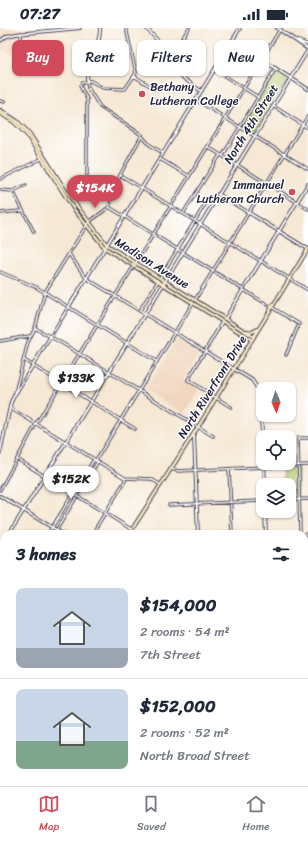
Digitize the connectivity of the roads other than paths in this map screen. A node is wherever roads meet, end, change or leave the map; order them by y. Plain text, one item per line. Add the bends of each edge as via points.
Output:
1 (46, 28) edge
2 (80, 28) edge
3 (100, 28) edge
4 (126, 28) edge
5 (146, 28) edge
6 (189, 28) edge
7 (240, 28) edge
8 (279, 29) edge
9 (46, 32) junction
10 (21, 33) junction
11 (21, 40) edge
12 (181, 40) edge
13 (233, 40) edge
14 (298, 40) junction
15 (0, 41) edge
16 (308, 45) edge
17 (269, 47) edge
18 (308, 49) edge
19 (269, 64) edge
20 (276, 68) junction
21 (214, 72) edge
22 (134, 76) junction
23 (225, 76) edge
24 (251, 76) edge
25 (291, 78) junction
26 (86, 81) junction
27 (244, 88) junction
28 (308, 88) edge
29 (155, 89) dead end
30 (201, 92) junction
31 (258, 97) junction
32 (196, 100) junction
33 (0, 101) edge
34 (4, 102) dead end
35 (273, 106) junction
36 (0, 110) edge
37 (0, 113) edge
38 (308, 116) edge
39 (226, 118) junction
40 (303, 124) junction
41 (240, 127) junction
42 (308, 128) edge
43 (142, 135) junction
44 (254, 135) junction
45 (208, 147) junction
46 (163, 153) junction
47 (284, 154) junction
48 (221, 155) junction
49 (43, 158) junction
50 (160, 159) junction
51 (236, 164) junction
52 (308, 169) edge
53 (87, 174) dead end
54 (120, 174) junction
55 (189, 177) junction
56 (0, 179) edge
57 (266, 183) junction
58 (308, 184) edge
59 (26, 185) dead end
60 (142, 187) junction
61 (0, 190) edge
62 (13, 191) junction
63 (218, 194) junction
64 (214, 200) junction
65 (297, 202) junction
66 (172, 206) junction
67 (109, 207) junction
68 (308, 209) edge
69 (23, 211) junction
70 (0, 212) edge
71 (248, 212) junction
72 (184, 213) junction
73 (124, 217) junction
74 (195, 220) junction
75 (200, 223) junction
76 (87, 225) junction
77 (34, 232) dead end
78 (279, 232) junction
79 (154, 235) junction
80 (230, 242) junction
81 (106, 246) junction
82 (178, 249) junction
83 (308, 249) edge
84 (183, 252) junction
85 (68, 254) junction
86 (260, 260) junction
87 (135, 265) junction
88 (213, 270) junction
89 (0, 272) edge
90 (86, 278) junction
91 (290, 279) junction
92 (159, 280) junction
93 (164, 283) junction
94 (242, 289) junction
95 (308, 290) edge
96 (45, 292) junction
97 (116, 296) junction
98 (194, 301) junction
99 (69, 307) junction
100 (272, 307) junction
101 (140, 311) junction
102 (145, 314) junction
103 (224, 320) junction
104 (98, 325) junction
105 (260, 327) junction
106 (34, 328) junction
107 (244, 330) junction
108 (175, 332) junction
109 (30, 336) junction
110 (51, 337) junction
111 (253, 338) junction
112 (0, 341) edge
113 (127, 343) junction
114 (205, 351) junction
115 (80, 355) junction
116 (286, 355) dead end
117 (24, 360) junction
118 (157, 361) junction
119 (33, 365) junction
120 (234, 369) junction
121 (108, 372) junction
122 (63, 383) junction
123 (138, 390) junction
124 (14, 396) junction
125 (216, 398) junction
126 (91, 400) junction
127 (231, 407) dead end
128 (10, 408) junction
129 (121, 419) junction
130 (36, 424) junction
131 (198, 427) junction
132 (135, 429) dead end
133 (262, 430) edge
134 (194, 433) junction
135 (213, 436) dead end
136 (308, 438) edge
137 (66, 442) junction
138 (0, 452) edge
139 (17, 459) junction
140 (96, 460) junction
141 (298, 465) junction
142 (308, 465) edge
143 (256, 467) edge
144 (171, 469) junction
145 (229, 469) junction
146 (196, 470) junction
147 (44, 476) junction
148 (125, 478) junction
149 (161, 485) junction
150 (0, 490) edge
151 (72, 493) junction
152 (0, 496) edge
153 (77, 496) junction
154 (308, 499) edge
155 (299, 500) junction
156 (231, 502) junction
157 (256, 502) edge
158 (197, 504) junction
159 (169, 505) dead end
160 (23, 510) junction
161 (105, 513) junction
162 (266, 518) edge
163 (52, 527) junction
164 (11, 530) edge
165 (50, 530) edge
166 (56, 530) joint
167 (94, 530) edge
168 (132, 530) joint
169 (198, 530) edge
170 (232, 530) edge
171 (266, 530) edge
172 (300, 530) edge

1 - 9 street
2 - 9 street
3 - 26 street via 98,44
4 - 22 street via 136,71
5 - 30 street via 160,43 171,69
6 - 12 street
7 - 13 street
8 - 14 street
8 - 17 street
9 - 10 street
10 - 11 street
10 - 15 street
14 - 16 street
14 - 18 street
18 - 25 street, North 4th Street
19 - 20 street
20 - 25 street
20 - 31 street
21 - 30 street
22 - 26 street via 125,89 103,88
22 - 29 street
23 - 27 street
24 - 27 street
25 - 28 street
25 - 35 street, North 4th Street
26 - 43 street via 100,107
26 - 53 street via 80,86 87,99
27 - 31 street
27 - 39 street
30 - 32 street
31 - 41 street
32 - 39 street
32 - 46 street
33 - 34 street
35 - 40 street
35 - 44 street, North 4th Street
36 - 49 main road, Madison Avenue via 23,127
37 - 49 main road, Madison Avenue via 21,129
38 - 40 street
39 - 41 street
39 - 45 street
40 - 42 street
40 - 47 street
41 - 44 street
41 - 48 street
43 - 46 street via 150,145
43 - 54 street
44 - 47 street
44 - 51 street, North 4th Street
45 - 48 street
45 - 55 street
46 - 50 street
47 - 52 street
47 - 57 street
48 - 51 street
48 - 72 street
49 - 56 street
49 - 76 main road, Madison Avenue
50 - 55 street
50 - 60 street
51 - 57 street
51 - 63 street, North 4th Street
54 - 60 street
54 - 67 street
55 - 66 street
57 - 65 street
57 - 71 street
58 - 65 street
59 - 62 street
60 - 66 street
60 - 73 street
61 - 62 street
62 - 69 street
63 - 64 street, North 4th Street
63 - 71 street
64 - 74 street via 207,201
64 - 75 street, North 4th Street
65 - 68 street
65 - 78 street
66 - 72 street
66 - 79 street
67 - 73 street
67 - 76 street
69 - 70 street
69 - 77 street
71 - 78 street
71 - 80 street
72 - 74 street
73 - 79 street
73 - 81 street
74 - 75 street
74 - 82 street
75 - 80 street
75 - 84 street, North 4th Street
76 - 81 main road, Madison Avenue
76 - 85 street
78 - 83 street
78 - 86 street
79 - 82 street
79 - 87 street
80 - 86 street
80 - 88 street
81 - 87 main road, Madison Avenue
81 - 90 street
82 - 84 street
82 - 92 street
83 - 91 main road, North Riverfront Drive
84 - 88 street
84 - 93 street, North 4th Street
85 - 90 street
85 - 96 street
86 - 91 street
86 - 94 street
87 - 92 main road, Madison Avenue
87 - 97 street
88 - 94 street
88 - 98 street
89 - 96 street
90 - 97 street
90 - 99 street
91 - 95 street
91 - 100 main road, North Riverfront Drive
92 - 93 main road, Madison Avenue
92 - 101 street
93 - 98 main road, Madison Avenue
93 - 102 street, North 4th Street
94 - 100 street
94 - 103 street
96 - 99 street
96 - 106 street
97 - 101 street
97 - 104 street
98 - 103 main road, Madison Avenue
98 - 108 street
99 - 104 street
99 - 110 street
100 - 105 main road, North Riverfront Drive
100 - 116 street via 300,326
101 - 102 street
102 - 108 street
102 - 113 street, North 4th Street
103 - 107 main road, Madison Avenue
103 - 111 main road, Madison Avenue
103 - 114 street
104 - 113 street
104 - 115 street
105 - 107 main road via 252,332
105 - 111 main road, North Riverfront Drive
106 - 109 street
106 - 110 street
107 - 111 main road, Madison Avenue
108 - 114 street
108 - 118 street
109 - 112 street
109 - 117 street
110 - 115 street
110 - 119 street
111 - 120 main road, North Riverfront Drive
113 - 118 street
113 - 121 street, North 4th Street
114 - 120 street
114 - 125 street via 188,380
115 - 121 street
115 - 122 street
117 - 119 street
117 - 124 street
118 - 123 street
119 - 122 street
119 - 124 street
120 - 125 main road, North Riverfront Drive
120 - 133 street via 257,385 261,396
121 - 123 street
121 - 126 street, North 4th Street
122 - 126 street
122 - 130 street
123 - 129 street
123 - 131 street
124 - 128 street
125 - 127 street
125 - 131 main road, North Riverfront Drive
126 - 129 street
126 - 137 street, North 4th Street
128 - 130 street
128 - 138 street
129 - 132 street
129 - 140 street
130 - 137 street
130 - 139 street
131 - 134 main road, North Riverfront Drive
131 - 135 street
134 - 144 main road, North Riverfront Drive
134 - 146 street
136 - 141 street via 298,438
137 - 140 street
137 - 147 street, North 4th Street
139 - 147 street
139 - 150 street
140 - 148 street
140 - 151 street
140 - 153 street via 97,463
141 - 142 street
141 - 155 street
143 - 145 street
144 - 146 street
144 - 149 main road, North Riverfront Drive
145 - 146 street
145 - 156 street
146 - 158 street
147 - 151 street
147 - 160 street, North 4th Street
148 - 149 street via 151,479
148 - 161 street
149 - 168 main road, North Riverfront Drive
151 - 153 street
151 - 163 street
152 - 160 street
153 - 161 street
153 - 166 street
154 - 155 street
155 - 172 street
156 - 157 street
156 - 158 street
156 - 170 street
158 - 159 street
158 - 169 street
160 - 163 street
160 - 164 street, North 4th Street
161 - 167 street
161 - 168 street
162 - 171 street
163 - 165 street
163 - 166 street

